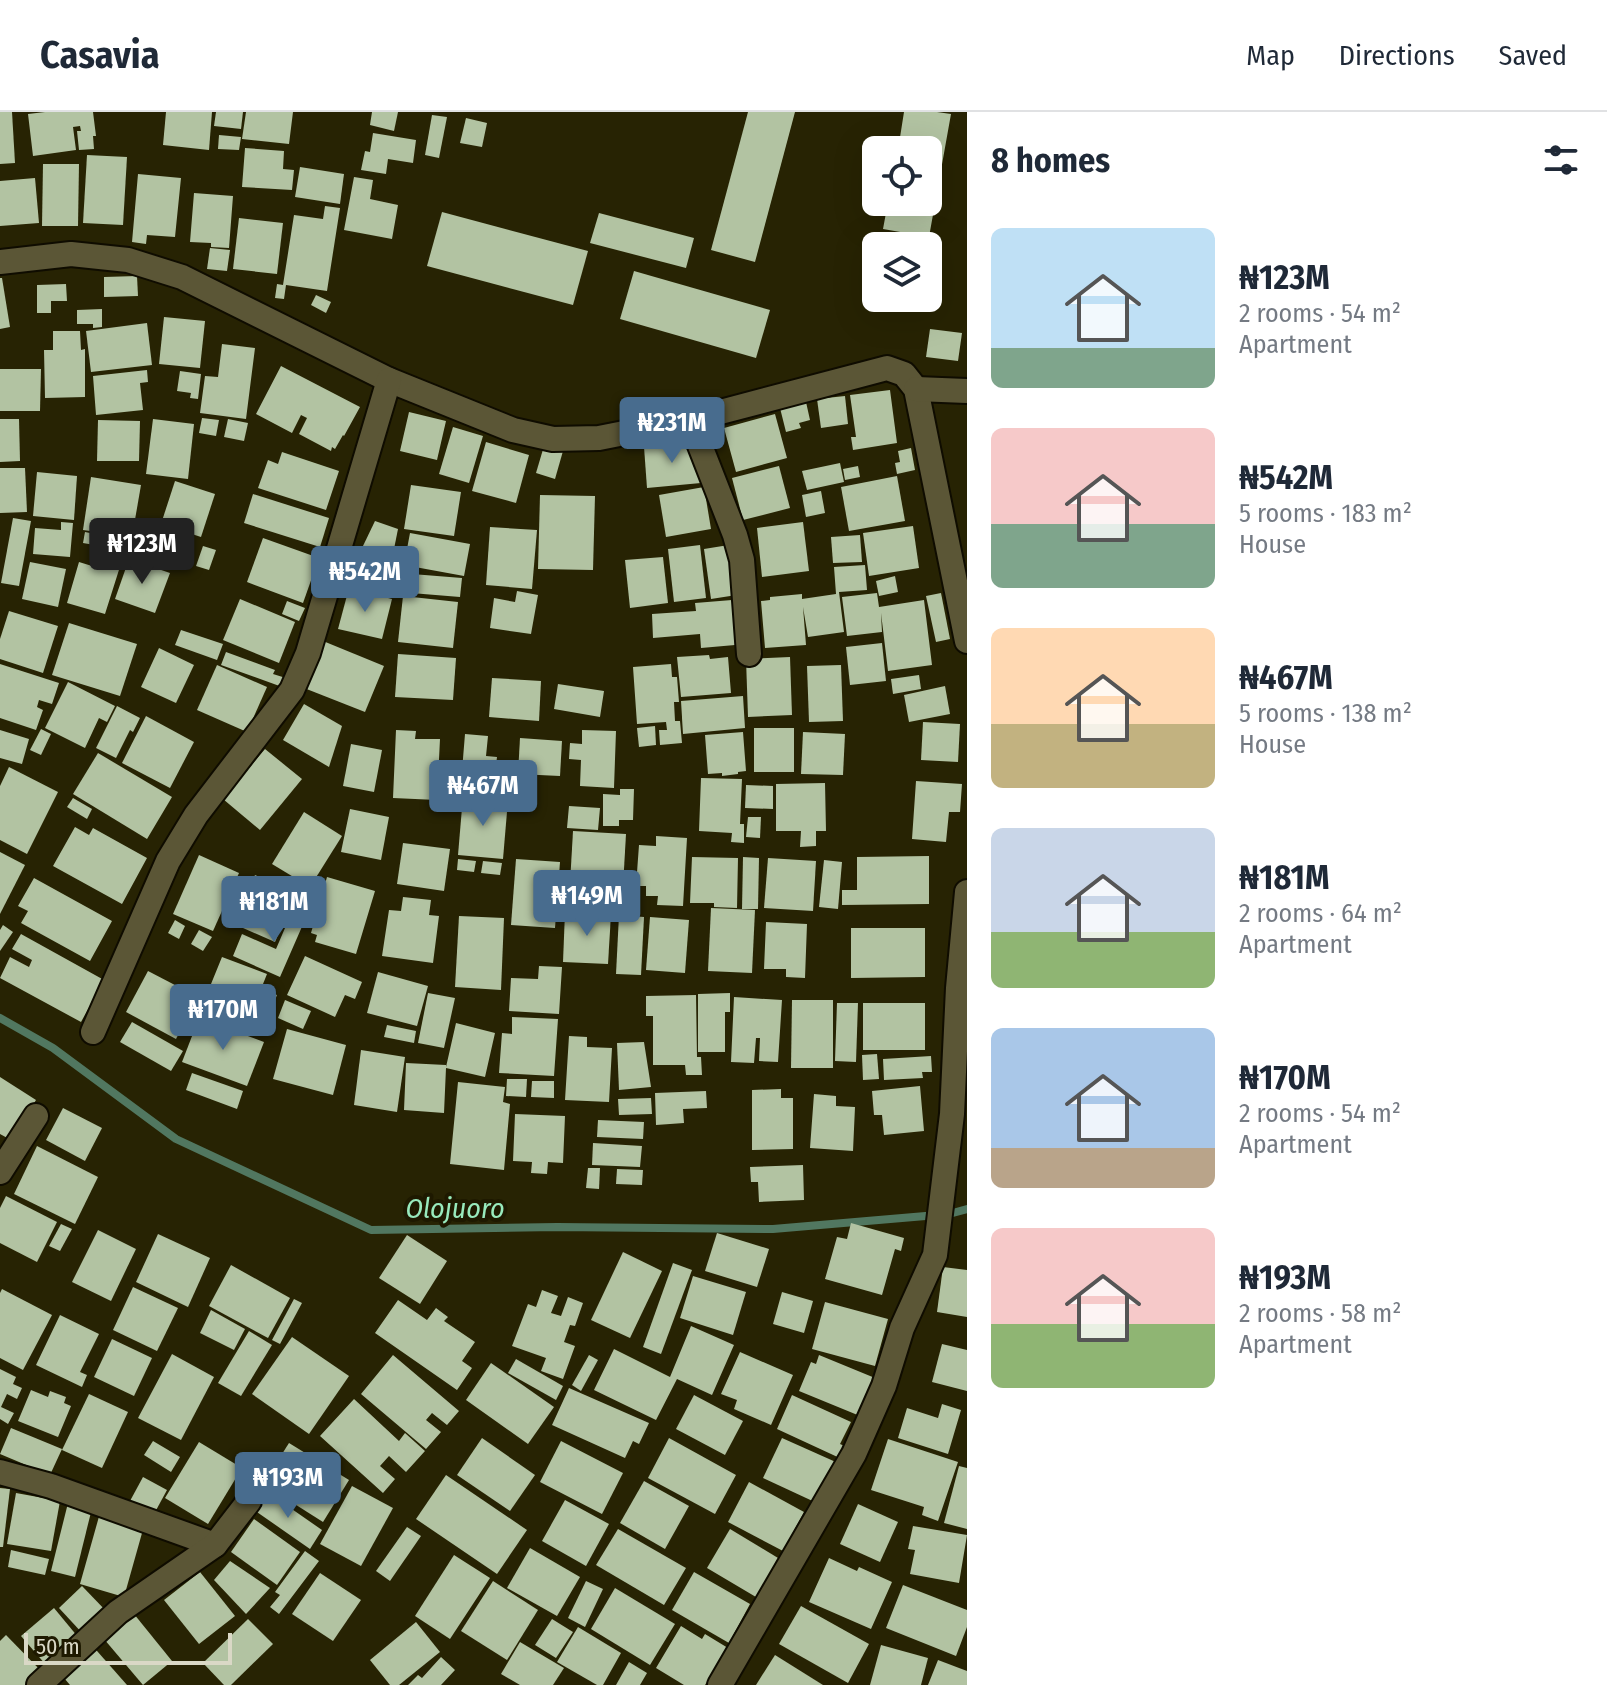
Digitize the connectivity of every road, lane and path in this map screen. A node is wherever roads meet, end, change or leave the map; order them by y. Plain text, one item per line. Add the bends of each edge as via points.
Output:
1 (0, 262) edge
2 (389, 380) junction
3 (916, 389) junction
4 (967, 391) edge
5 (690, 420) junction
6 (967, 641) edge
7 (749, 654) dead end
8 (967, 892) edge
9 (963, 988) edge
10 (93, 1032) dead end
11 (36, 1116) dead end
12 (0, 1172) edge
13 (0, 1472) edge
14 (249, 1501) dead end
15 (215, 1545) junction
16 (39, 1685) edge
17 (720, 1685) edge

1 - 2 street via 71,254 128,260 182,277
2 - 5 street via 513,430 553,439 599,438
2 - 10 street via 308,653 292,690 196,815 168,861
3 - 4 street
3 - 5 street via 904,374 887,368
3 - 6 street
5 - 7 street via 742,560
8 - 9 street
9 - 17 street via 935,1255 854,1454
11 - 12 street
13 - 15 street
14 - 15 street
15 - 16 street via 118,1612

